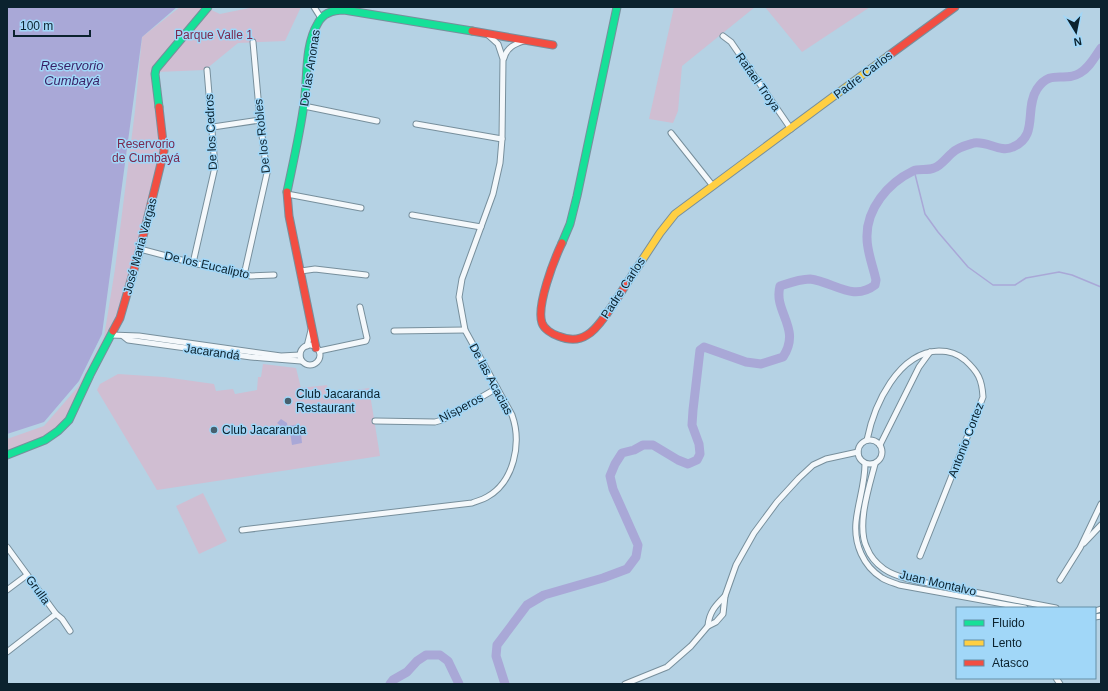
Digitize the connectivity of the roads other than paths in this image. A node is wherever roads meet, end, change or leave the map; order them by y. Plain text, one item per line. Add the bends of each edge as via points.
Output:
1 (208, 7) edge
2 (314, 7) edge
3 (617, 7) edge
4 (955, 7) edge
5 (321, 18) junction
6 (484, 33) junction
7 (723, 36) dead end
8 (526, 41) junction
9 (253, 42) dead end
10 (553, 45) dead end
11 (503, 59) junction
12 (207, 70) dead end
13 (304, 106) junction
14 (260, 120) junction
15 (377, 121) dead end
16 (416, 124) dead end
17 (213, 127) junction
18 (791, 129) junction
19 (671, 133) dead end
20 (502, 139) junction
21 (712, 186) junction
22 (287, 194) junction
23 (361, 208) dead end
24 (412, 215) dead end
25 (481, 227) junction
26 (140, 249) junction
27 (193, 263) junction
28 (301, 271) junction
29 (244, 275) junction
30 (274, 275) dead end
31 (366, 275) dead end
32 (360, 307) dead end
33 (312, 325) junction
34 (465, 330) junction
35 (394, 332) dead end
36 (111, 335) junction
37 (193, 346) junction
38 (307, 346) junction
39 (318, 350) junction
40 (931, 351) junction
41 (300, 355) junction
42 (302, 361) junction
43 (498, 388) junction
44 (376, 421) dead end
45 (867, 440) junction
46 (880, 445) junction
47 (858, 452) junction
48 (7, 455) edge
49 (865, 464) junction
50 (874, 464) junction
51 (1101, 504) edge
52 (1101, 525) edge
53 (242, 530) dead end
54 (7, 547) edge
55 (1080, 548) junction
56 (920, 556) dead end
57 (27, 575) junction
58 (1060, 580) dead end
59 (7, 590) edge
60 (725, 596) junction
61 (1020, 607) edge
62 (1051, 607) edge
63 (56, 614) junction
64 (708, 626) junction
65 (70, 631) dead end
66 (7, 652) edge
67 (626, 684) edge

1 - 26 street, José Maria Vargas via 156,69 164,151
2 - 5 street
3 - 21 street, Padre Carlos via 570,224 542,299 542,324 552,334 571,340 588,335 598,326 669,220
4 - 18 street, Padre Carlos
5 - 6 street, De las Anonas via 334,10 344,10
5 - 13 street, De las Anonas via 314,30
6 - 8 street, De las Anonas
6 - 11 street via 498,44
7 - 18 street, Rafael Troya via 730,42
8 - 10 street, De las Anonas
8 - 11 street via 511,46
9 - 14 street, De los Robles
11 - 20 street, De las Acacias
12 - 17 street, De los Cedros
13 - 15 street
13 - 22 street, De las Anonas
14 - 17 street
14 - 29 street, De los Robles via 267,178
16 - 20 street
17 - 27 street, De los Cedros via 215,167
18 - 21 street, Padre Carlos
19 - 21 street
20 - 25 street, De las Acacias via 493,194
22 - 23 street
22 - 28 street, De las Anonas
24 - 25 street
25 - 34 street, De las Acacias via 460,288 459,297
26 - 27 street, De los Eucalipto
26 - 36 street, José Maria Vargas via 120,318
27 - 29 street, De los Eucalipto
28 - 31 street via 315,269
28 - 33 street, De las Anonas
29 - 30 street, De los Eucalipto
32 - 39 street via 366,342
33 - 38 street
33 - 39 street, De las Anonas
34 - 35 street
34 - 43 street, De las Acacias
36 - 37 street, Jacarandá via 123,336 128,340
36 - 48 street, José Maria Vargas via 69,420 45,440
37 - 41 street, Jacarandá via 281,356
37 - 42 street, Jacarandá via 251,358
38 - 39 street
38 - 41 street via 302,349
39 - 42 street via 319,358 313,364 309,365
40 - 45 street via 915,357 891,382 872,419
40 - 46 street via 919,367
40 - 56 street, Antonio Cortez via 945,351 962,357 974,368 982,383 983,397
41 - 42 street
43 - 44 street, Nísperos via 435,422
43 - 53 street, De las Acacias via 515,424 516,448 510,471 501,485 487,497 472,503
45 - 46 street
45 - 47 street
46 - 50 street via 882,458
47 - 49 street
47 - 60 street via 826,459 813,465 799,478 754,533 736,565
49 - 50 street
49 - 61 street, Juan Montalvo via 856,534 862,557 872,570 899,585
50 - 62 street, Juan Montalvo via 863,523 864,538 866,548 873,559 885,570 909,579
51 - 55 street
52 - 55 street
54 - 57 street, Grulla
55 - 58 street
57 - 59 street
57 - 63 street, Grulla
60 - 64 street via 715,605
60 - 64 street via 723,614
63 - 65 street, Grulla
63 - 66 street
64 - 67 street via 691,646 667,667

